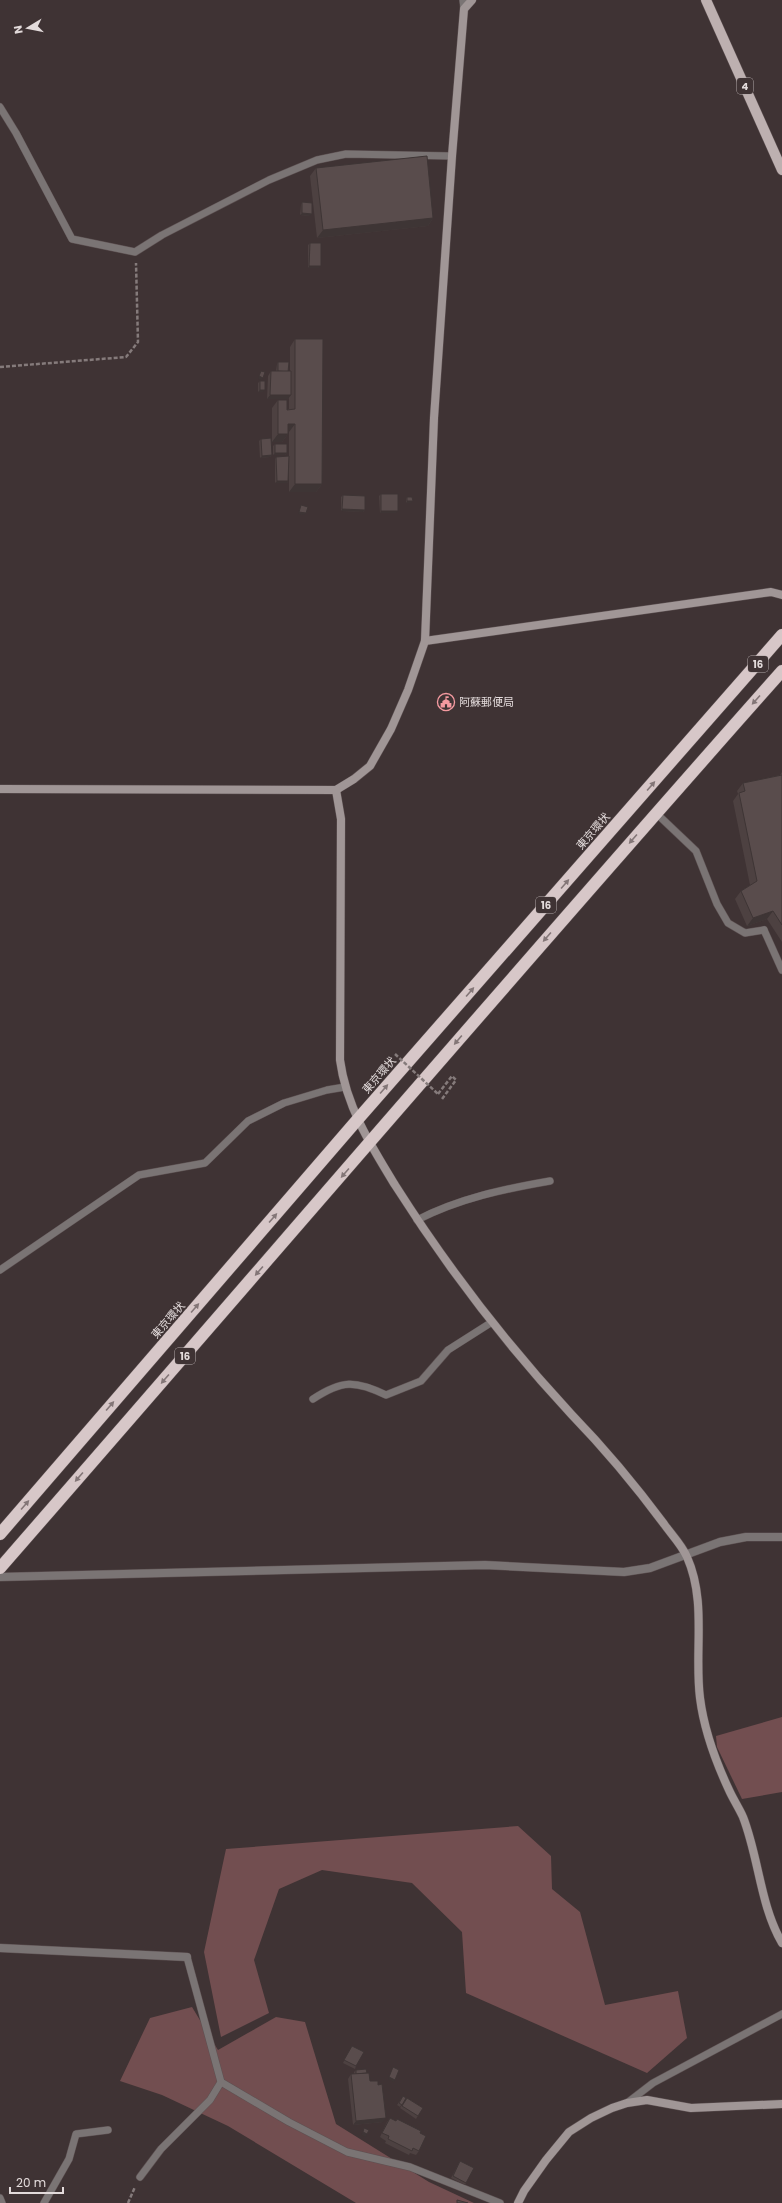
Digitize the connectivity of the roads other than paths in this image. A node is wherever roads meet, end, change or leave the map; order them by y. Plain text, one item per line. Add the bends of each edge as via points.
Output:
1 (463, 0) edge
2 (472, 0) edge
3 (706, 0) edge
4 (464, 9) junction
5 (0, 107) edge
6 (452, 156) junction
7 (782, 170) edge
8 (782, 595) edge
9 (782, 636) edge
10 (425, 641) junction
11 (782, 671) edge
12 (0, 789) edge
13 (336, 790) junction
14 (656, 813) junction
15 (764, 930) junction
16 (782, 957) edge
17 (782, 970) edge
18 (345, 1087) junction
19 (358, 1119) junction
20 (370, 1143) junction
21 (550, 1181) dead end
22 (418, 1220) junction
23 (0, 1270) edge
24 (492, 1322) junction
25 (313, 1399) dead end
26 (0, 1534) edge
27 (782, 1537) edge
28 (687, 1555) junction
29 (0, 1568) edge
30 (0, 1577) edge
31 (782, 1943) edge
32 (0, 1948) edge
33 (187, 1957) joint
34 (782, 2014) edge
35 (221, 2082) junction
36 (627, 2103) junction
37 (782, 2104) edge
38 (108, 2130) dead end
39 (140, 2177) road end
40 (0, 2198) edge
41 (2, 2203) edge
42 (44, 2203) edge
43 (500, 2203) edge
44 (518, 2203) edge

1 - 4 lane
2 - 4 street
3 - 7 main road, 4
4 - 6 street
5 - 6 lane via 72,239 135,252 162,235 269,180 317,160 346,154
6 - 10 street via 434,418
8 - 10 street via 771,592
19 -> 9 highway, 東京環状 / 16
10 - 13 street via 391,729 370,766
11 -> 14 highway, 16
12 - 13 street
13 - 18 street via 341,819 340,1053
14 - 15 lane via 696,850 717,904 728,923 745,933
14 -> 20 highway, 16
15 - 16 lane
15 - 17 lane
18 - 19 street
18 - 23 lane via 284,1103 248,1120 205,1163 139,1175
19 - 20 street
26 -> 19 highway, 東京環状 / 16
20 - 22 street
20 -> 29 highway, 16
21 - 22 lane via 488,1192 440,1208
22 - 24 street
24 - 25 lane via 448,1350 421,1382 386,1395 368,1386 345,1383
24 - 28 street via 635,1486
27 - 28 street via 746,1537 720,1542
28 - 30 street via 650,1568 624,1572 484,1565
28 - 31 street via 696,1584 699,1694 703,1722 713,1754 743,1818 765,1901
32 - 33 street
33 - 35 lane
34 - 36 lane via 653,2083
35 - 39 lane via 210,2100 161,2149
35 - 43 lane via 288,2122 347,2152 410,2167
36 - 37 street via 647,2100 691,2108
36 - 44 street via 591,2118 569,2132 537,2172
38 - 42 lane via 76,2134 68,2159
40 - 41 lane

